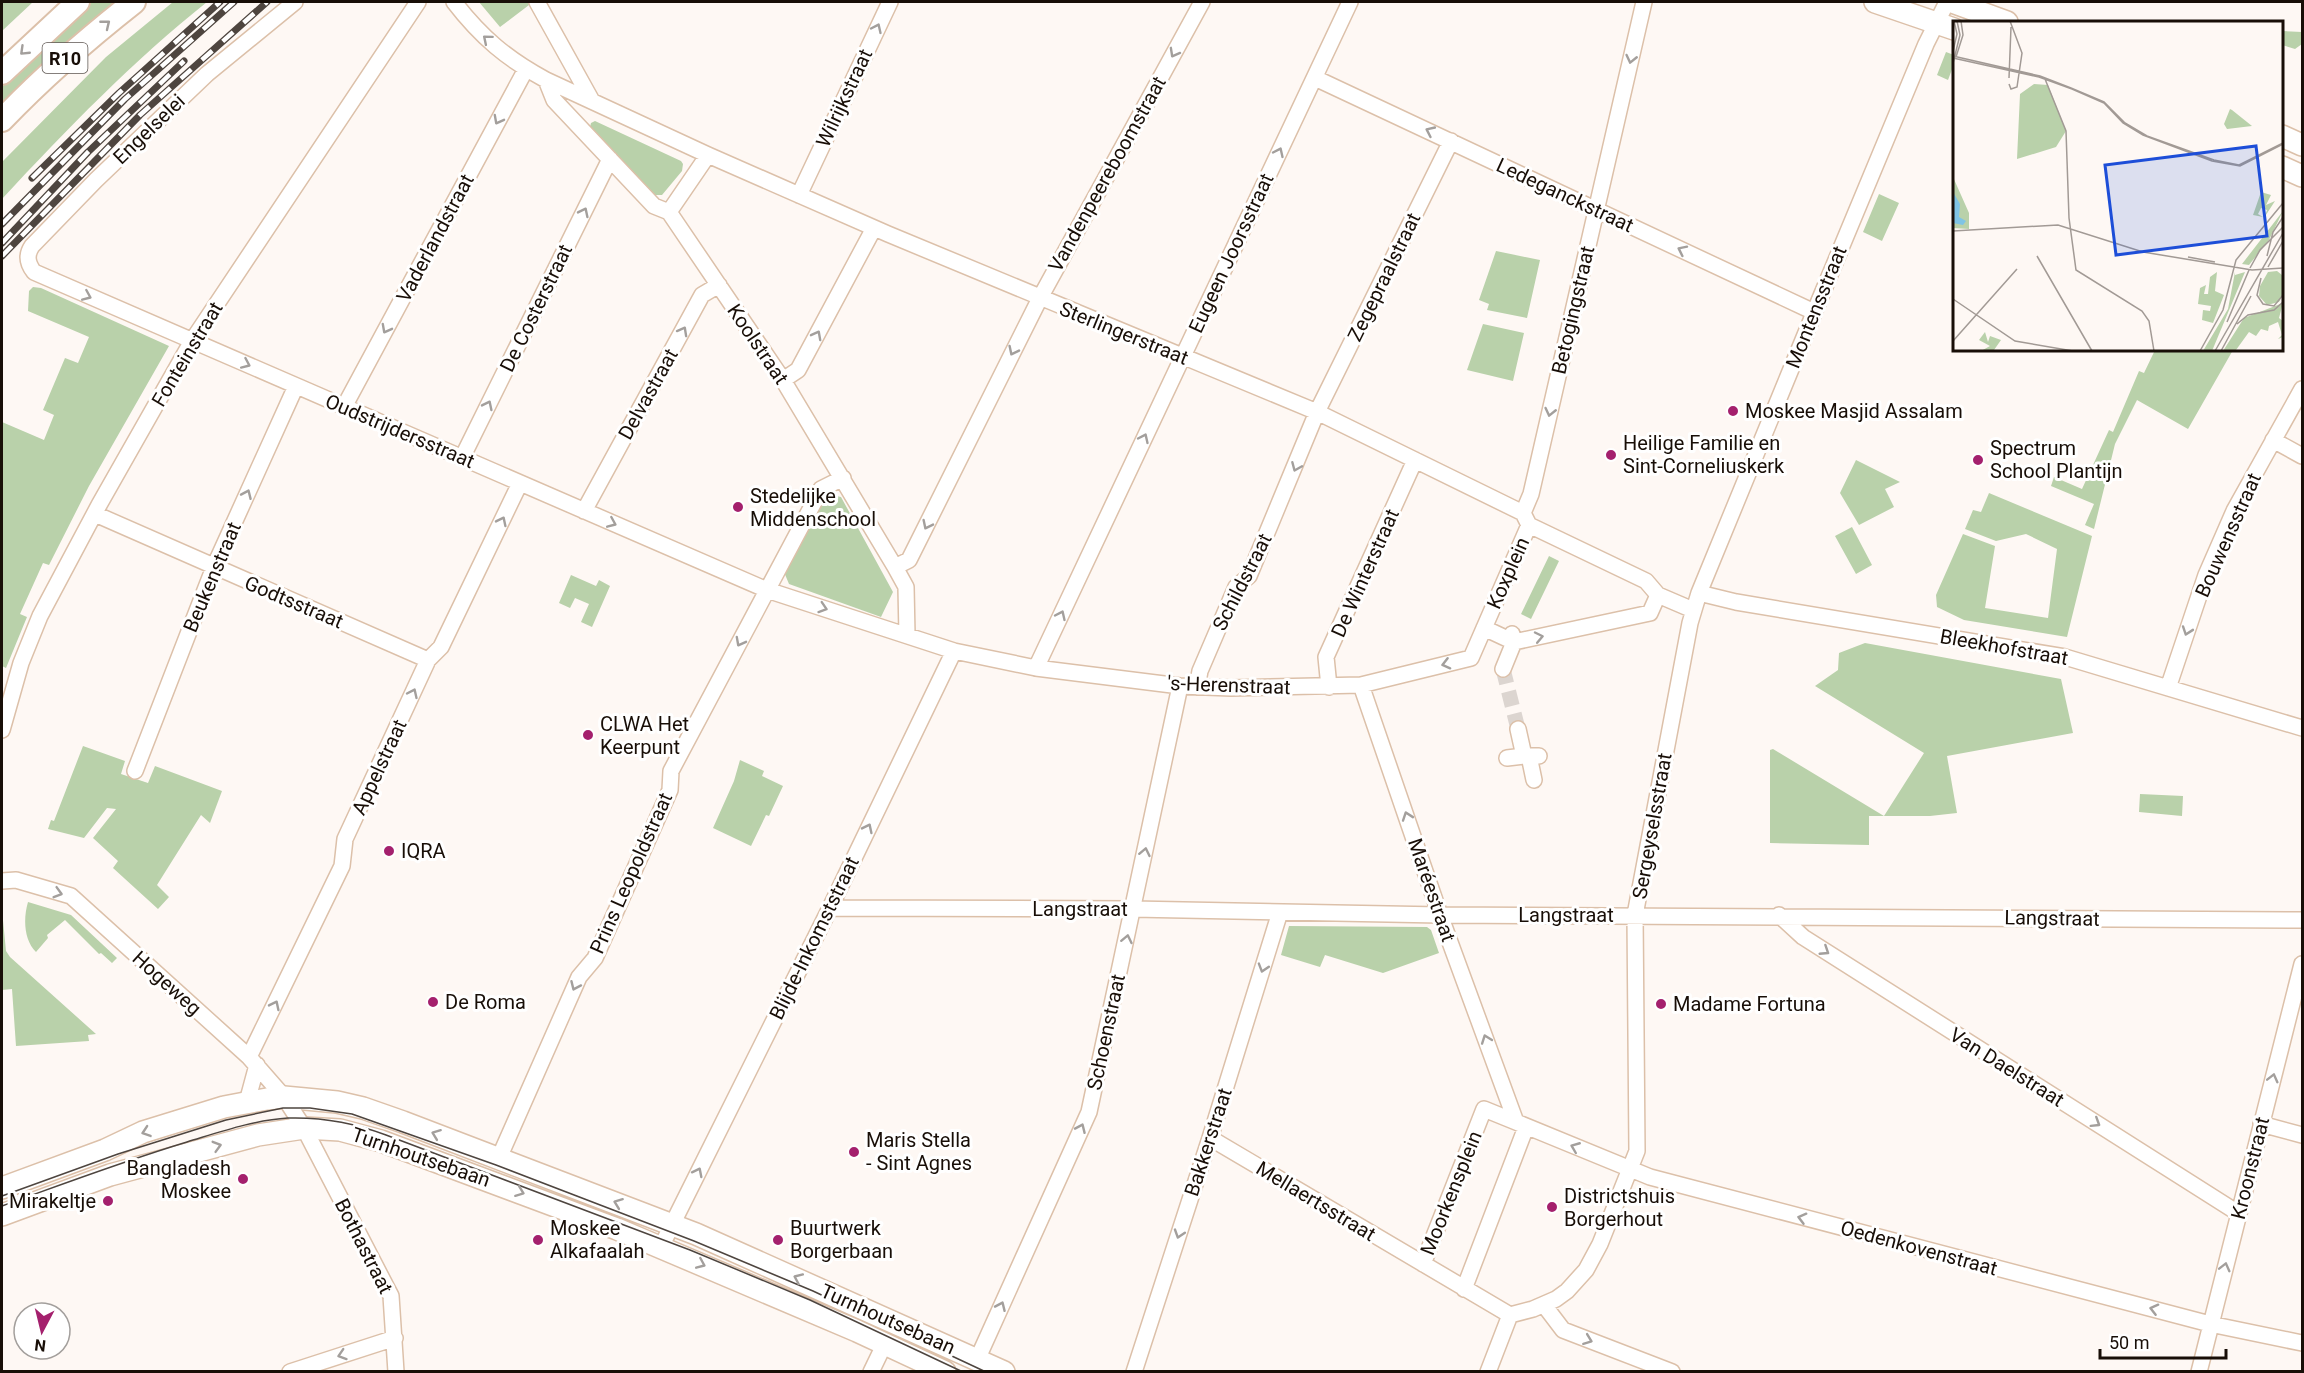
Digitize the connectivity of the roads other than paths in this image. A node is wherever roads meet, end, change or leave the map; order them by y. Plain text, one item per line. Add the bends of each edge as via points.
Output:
1 (78, 2) edge
2 (134, 2) edge
3 (295, 2) edge
4 (418, 2) edge
5 (454, 2) edge
6 (537, 2) edge
7 (890, 2) edge
8 (1202, 2) edge
9 (1350, 2) edge
10 (1644, 2) edge
11 (1875, 2) edge
12 (1947, 2) edge
13 (1952, 2) edge
14 (2004, 21) edge
15 (1945, 26) edge
16 (526, 69) junction
17 (2, 73) edge
18 (1315, 78) junction
19 (546, 80) junction
20 (592, 101) junction
21 (2, 120) edge
22 (2283, 136) edge
23 (1451, 141) junction
24 (2302, 145) edge
25 (708, 155) junction
26 (610, 159) junction
27 (2283, 167) edge
28 (2302, 176) edge
29 (799, 195) junction
30 (1596, 210) junction
31 (669, 212) junction
32 (874, 228) junction
33 (34, 272) joint
34 (719, 285) junction
35 (1040, 298) junction
36 (1814, 312) junction
37 (192, 341) junction
38 (1182, 357) junction
39 (783, 380) junction
40 (296, 386) junction
41 (2302, 389) edge
42 (344, 407) junction
43 (1317, 412) junction
44 (2273, 440) junction
45 (2302, 456) edge
46 (462, 458) junction
47 (1415, 460) junction
48 (843, 478) junction
49 (520, 483) junction
50 (584, 511) junction
51 (94, 514) junction
52 (1526, 519) junction
53 (214, 567) junction
54 (896, 567) junction
55 (767, 590) junction
56 (1699, 593) junction
57 (1658, 594) junction
58 (1693, 610) junction
59 (882, 627) joint
60 (1484, 628) junction
61 (907, 635) junction
62 (1513, 638) junction
63 (954, 651) junction
64 (428, 660) junction
65 (1036, 668) junction
66 (1503, 669) tunnel mouth
67 (1362, 685) junction
68 (1180, 686) junction
69 (1197, 687) junction
70 (1329, 687) junction
71 (2169, 688) junction
72 (2302, 728) edge
73 (1518, 729) tunnel mouth
74 (2, 730) edge
75 (1531, 756) junction
76 (1507, 758) dead end
77 (135, 771) dead end
78 (1534, 780) dead end
79 (2, 881) edge
80 (830, 908) junction
81 (1133, 909) junction
82 (1280, 912) junction
83 (1440, 915) junction
84 (1635, 915) junction
85 (1779, 915) junction
86 (2302, 921) edge
87 (2302, 964) edge
88 (253, 1061) junction
89 (284, 1097) junction
90 (247, 1102) junction
91 (1521, 1124) junction
92 (2261, 1124) junction
93 (304, 1128) junction
94 (2302, 1135) edge
95 (1210, 1138) junction
96 (499, 1158) junction
97 (1630, 1169) junction
98 (2, 1188) edge
99 (2238, 1214) junction
100 (2, 1215) edge
101 (672, 1224) junction
102 (661, 1247) junction
103 (1423, 1264) junction
104 (1464, 1289) junction
105 (1544, 1305) junction
106 (1509, 1315) junction
107 (2210, 1324) junction
108 (395, 1338) junction
109 (885, 1343) junction
110 (2302, 1343) edge
111 (977, 1360) junction
112 (290, 1371) edge
113 (396, 1371) edge
114 (871, 1371) edge
115 (945, 1371) edge
116 (1004, 1371) edge
117 (1134, 1371) edge
118 (1488, 1371) edge
119 (1672, 1371) edge
120 (2199, 1371) edge

1 -> 17 main road, R10
21 -> 2 main road, R10 via 72,51
3 - 33 street, Engelselei via 207,74 48,229 29,251 28,261
4 - 37 street, Fonteinstraat
16 -> 5 street, Sterlingerstraat via 473,27
6 - 20 street
29 -> 7 street, Wilrijkstraat
8 -> 35 street, Vandenpeereboomstraat
9 - 18 street, Eugeen Joorsstraat
10 -> 30 street, Betogingstraat
11 - 15 main road
12 - 15 street, Montensstraat
13 - 14 main road
15 - 36 street, Montensstraat
16 - 19 street, Sterlingerstraat
16 -> 42 street, Vaderlandstraat
23 -> 18 street, Ledeganckstraat
38 -> 18 street, Eugeen Joorsstraat
19 - 20 street, Sterlingerstraat
19 - 26 street via 554,100
20 - 25 street, Sterlingerstraat
22 - 24 main road
23 - 30 street, Ledeganckstraat
23 - 43 street, Zegepraalstraat
25 - 29 street, Sterlingerstraat
25 - 31 street
26 - 31 street via 654,206
46 -> 26 street, De Costerstraat
27 - 28 main road
29 - 32 street, Sterlingerstraat
36 -> 30 street, Ledeganckstraat
30 -> 52 street, Betogingstraat
31 - 34 street, Koolstraat
32 - 35 street, Sterlingerstraat
39 -> 32 street via 798,370
33 -> 37 street, Oudstrijdersstraat
34 - 39 street, Koolstraat
50 -> 34 street, Delvastraat via 702,295
35 - 38 street, Sterlingerstraat
35 -> 54 street, Vandenpeereboomstraat via 909,560
36 - 56 street, Montensstraat
37 -> 40 street, Oudstrijdersstraat
37 - 51 street, Fonteinstraat
38 - 43 street, Sterlingerstraat
65 -> 38 street, Eugeen Joorsstraat
39 - 48 street, Koolstraat
40 - 42 street, Oudstrijdersstraat
53 -> 40 street, Beukenstraat
41 - 44 street, Bouwensstraat
42 - 46 street, Oudstrijdersstraat
43 - 47 street, Sterlingerstraat
43 -> 69 street, Schildstraat via 1249,576 1236,586
44 - 45 street
44 -> 71 street, Bouwensstraat via 2234,511 2206,575
46 - 49 street, Oudstrijdersstraat
47 - 52 street, Sterlingerstraat
47 - 70 street, De Winterstraat via 1326,657
48 - 54 street, Koolstraat
48 - 55 street, Prins Leopoldstraat via 821,489
49 - 50 street, Oudstrijdersstraat
64 -> 49 street, Appelstraat via 441,647
50 -> 55 street, Oudstrijdersstraat
51 - 53 street, Godtsstraat
51 - 74 street, Fonteinstraat via 40,616 21,663
52 - 57 street, Koxplein via 1646,581
52 - 60 street, Koxplein
53 - 64 street, Godtsstraat
53 - 77 street, Beukenstraat
54 - 61 street, Koolstraat via 906,587
55 -> 59 street, Oudstrijdersstraat
55 -> 96 street, Prins Leopoldstraat via 671,771 666,801 595,958 579,976
56 - 58 street, Sergeyselsstraat
56 - 71 street, Bleekhofstraat via 2065,657
57 - 58 street, Koxplein
62 -> 57 street via 1650,613
58 - 84 street, Sergeyselsstraat
59 - 61 street, 's-Herenstraat
60 - 62 street, Koxplein
60 -> 67 street, 's-Herenstraat via 1471,658
61 - 63 street, 's-Herenstraat
62 - 66 street
63 - 65 street, 's-Herenstraat
80 -> 63 street, Blijde-Inkomststraat
88 -> 64 street, Appelstraat via 342,867 345,839
65 - 68 street, 's-Herenstraat
67 - 70 street, 's-Herenstraat
83 -> 67 street, Maréestraat
68 - 69 street, 's-Herenstraat
81 -> 68 street, Schoenstraat
69 - 70 street, 's-Herenstraat
71 - 72 street, Bleekhofstraat
73 - 75 street
75 - 76 street
75 - 78 street
79 -> 88 street, Hogeweg via 16,880 71,896
80 - 81 street, Langstraat
101 -> 80 street, Blijde-Inkomststraat
81 - 82 street, Langstraat
111 -> 81 street, Schoenstraat via 1089,1112
82 - 83 street, Langstraat
82 -> 95 street, Bakkerstraat
83 - 84 street, Langstraat
91 -> 83 street, Maréestraat via 1505,1094
84 - 85 street, Langstraat
84 - 97 street, Sergeyselsstraat via 1637,1150
85 - 86 street, Langstraat
85 -> 99 street, Van Daelstraat via 1813,943
92 -> 87 street, Kroonstraat
88 - 89 street, Hogeweg
88 - 90 street
89 - 90 main road, Turnhoutsebaan
89 - 93 street, Hogeweg
96 -> 89 main road, Turnhoutsebaan via 363,1108
90 -> 98 main road, Turnhoutsebaan via 143,1132
97 -> 91 street, Moorkensplein
91 - 103 street, Moorkensplein via 1484,1109
91 - 104 street
92 - 94 street
92 - 99 street, Kroonstraat
100 -> 93 main road, Turnhoutsebaan via 110,1175 258,1135
93 -> 102 main road, Turnhoutsebaan via 340,1130 381,1141
93 - 108 street, Bothastraat via 391,1296
95 - 103 street, Mellaertsstraat
95 -> 117 street, Bakkerstraat
101 -> 96 main road, Turnhoutsebaan
97 - 105 street via 1593,1259 1567,1291
107 -> 97 street, Oedenkovenstraat
107 -> 99 street, Kroonstraat
101 - 102 street
111 -> 101 main road, Turnhoutsebaan
102 -> 109 main road, Turnhoutsebaan
103 - 104 street, Moorkensplein
104 - 106 street, Moorkensplein
105 - 106 street
105 -> 119 street via 1563,1330
106 - 118 street
107 - 110 street, Oedenkovenstraat
107 - 120 street, Kroonstraat
108 -> 112 street
108 - 113 street, Bothastraat
109 - 114 street
109 - 115 main road, Turnhoutsebaan
111 - 116 main road, Turnhoutsebaan

